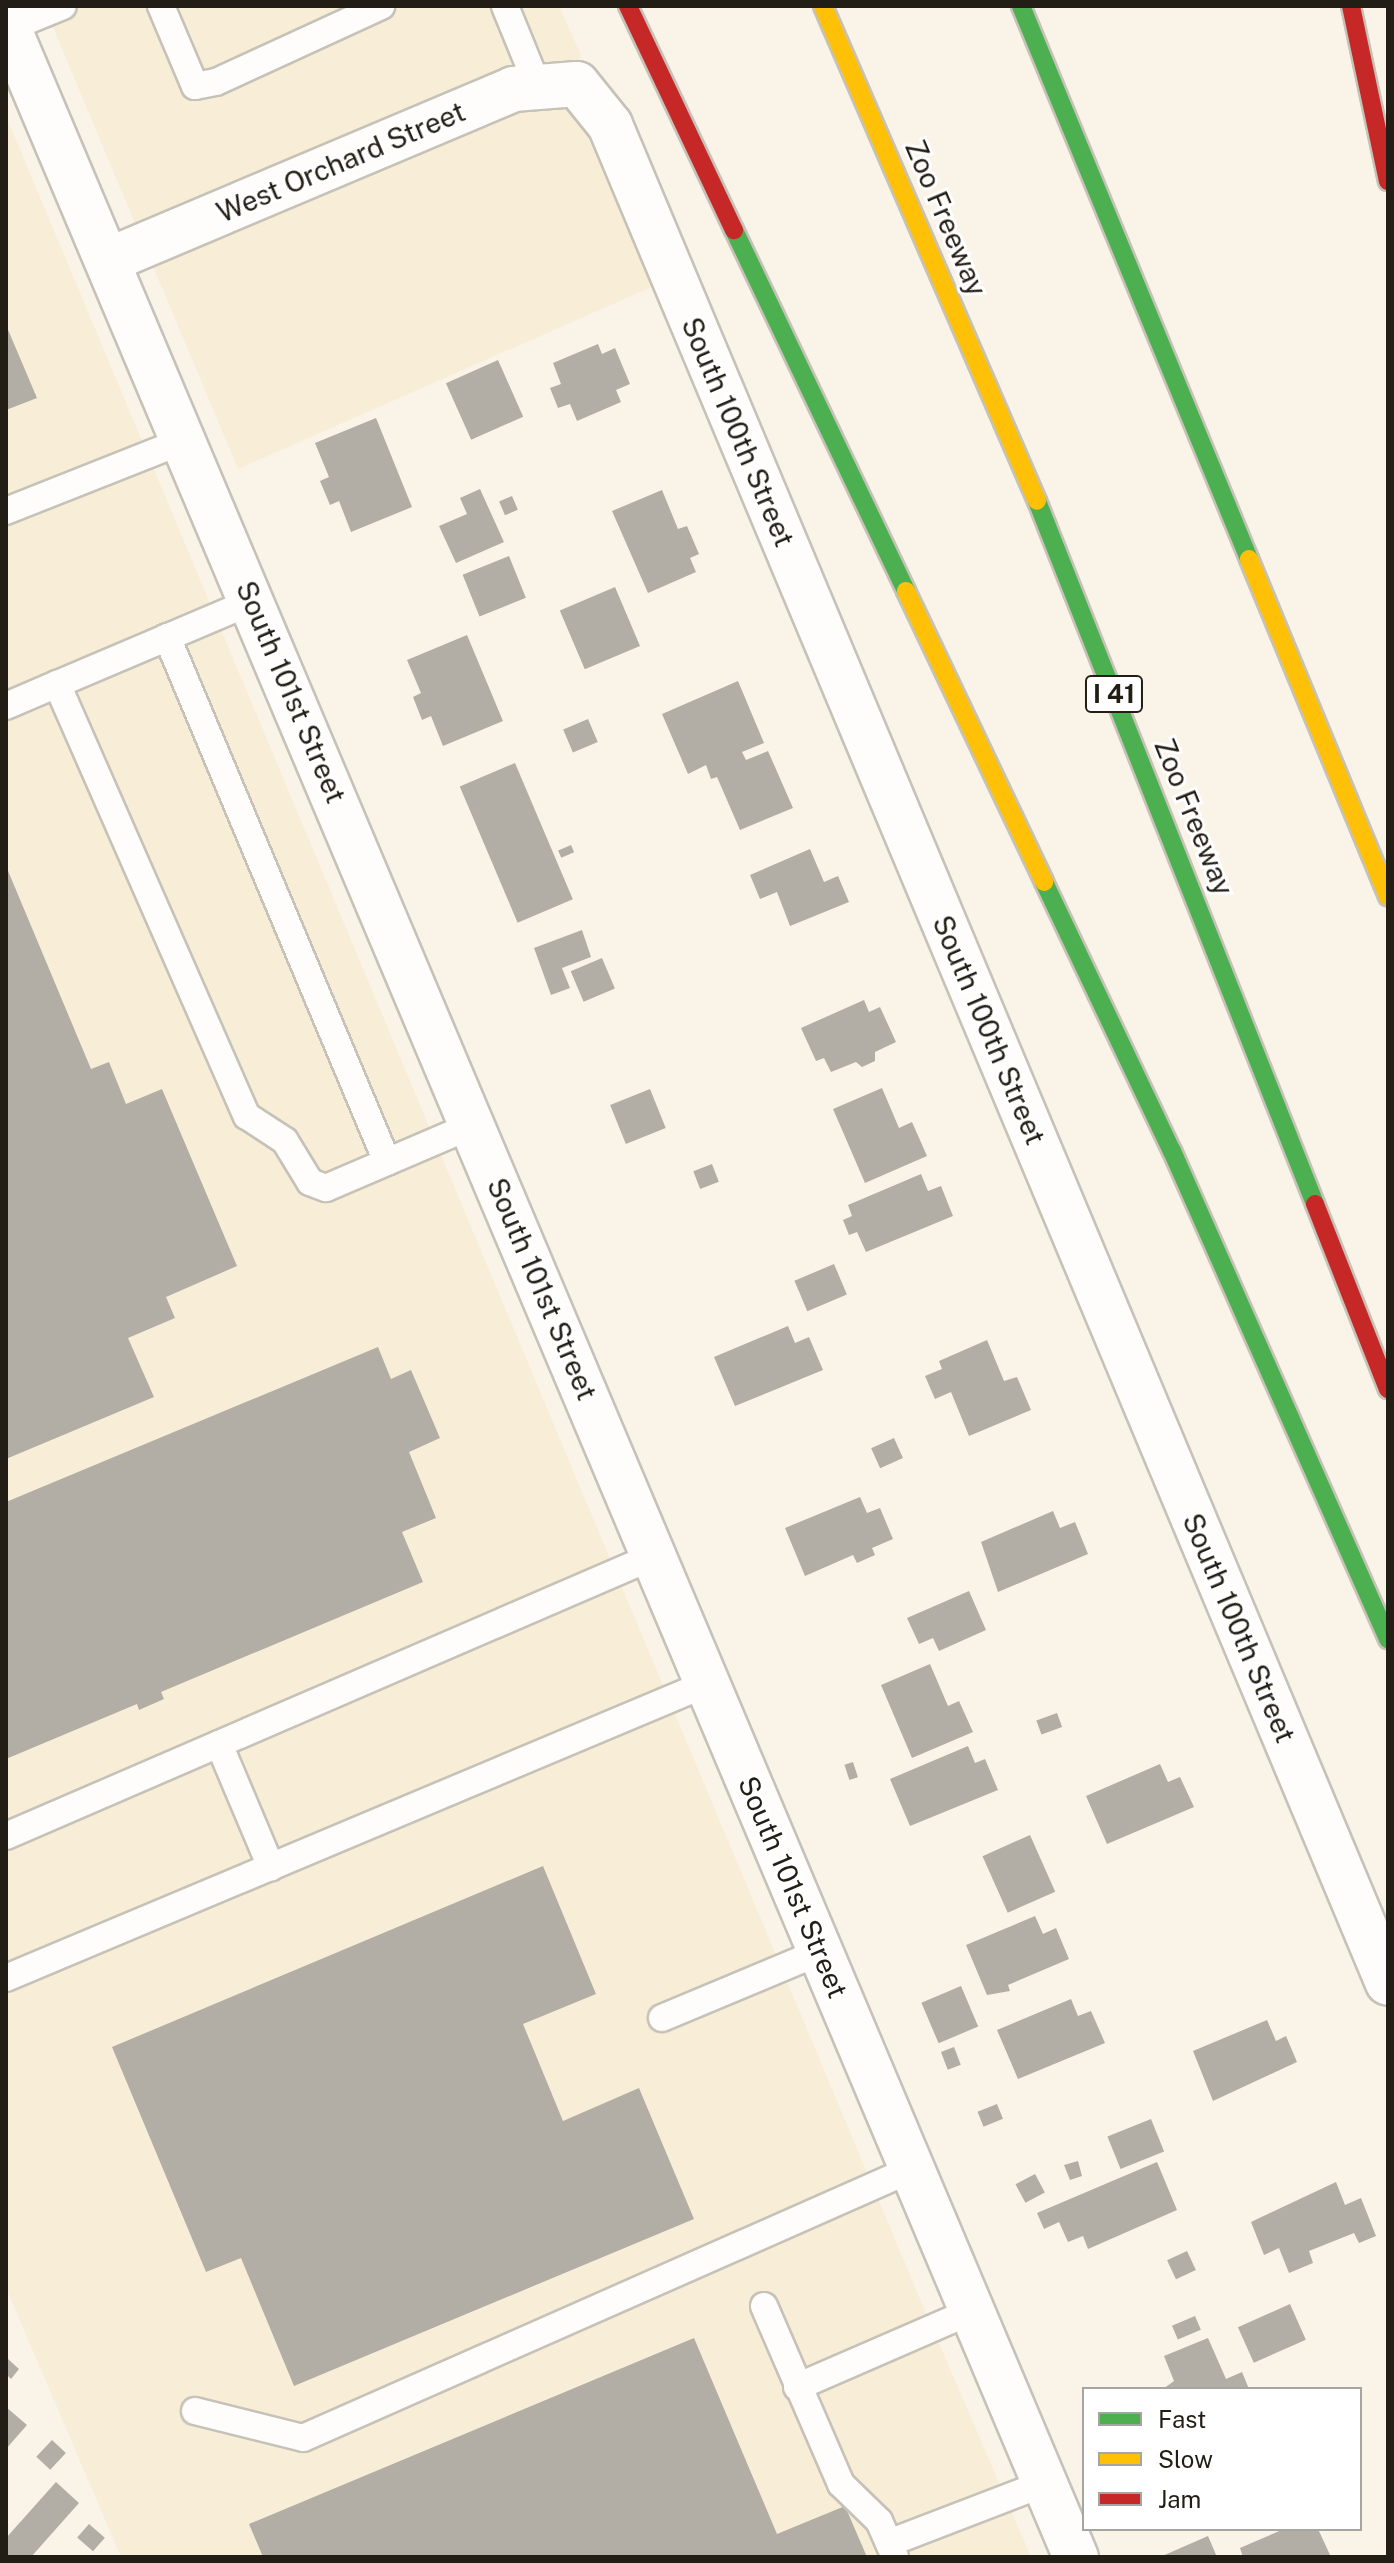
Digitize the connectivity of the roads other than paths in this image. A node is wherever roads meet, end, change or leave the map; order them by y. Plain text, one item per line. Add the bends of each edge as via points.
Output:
1 (63, 6) edge
2 (161, 6) edge
3 (381, 6) edge
4 (505, 6) edge
5 (628, 6) edge
6 (823, 6) edge
7 (1021, 6) edge
8 (1351, 6) edge
9 (7, 25) edge
10 (557, 85) junction
11 (1388, 181) edge
12 (109, 260) junction
13 (185, 440) junction
14 (6, 511) edge
15 (253, 601) junction
16 (167, 637) junction
17 (57, 684) junction
18 (6, 706) edge
19 (1388, 897) edge
20 (473, 1125) junction
21 (387, 1162) junction
22 (1388, 1389) edge
23 (654, 1556) junction
24 (1388, 1639) edge
25 (708, 1683) junction
26 (219, 1744) junction
27 (6, 1836) edge
28 (271, 1867) junction
29 (820, 1952) junction
30 (6, 1978) edge
31 (1388, 1983) edge
32 (662, 2018) dead end
33 (912, 2169) junction
34 (764, 2306) dead end
35 (972, 2311) junction
36 (797, 2387) junction
37 (195, 2411) dead end
38 (1045, 2483) junction
39 (892, 2550) edge
40 (1076, 2557) edge

1 - 9 lane
2 - 3 lane via 195,86 216,82
4 - 10 lane
5 - 24 highway via 1172,1151
6 - 22 highway, Zoo Freeway / I 41 via 1025,471
7 - 19 highway
8 - 11 highway
9 - 12 street, South 101st Street
10 - 12 street, West Orchard Street via 513,89
10 - 31 street, South 100th Street via 610,125
12 - 13 street, South 101st Street
13 - 14 lane
13 - 15 street, South 101st Street
15 - 16 lane
15 - 20 street, South 101st Street
16 - 17 lane
16 - 21 lane
17 - 18 lane
17 - 21 lane via 247,1116 285,1141 310,1182 326,1188
20 - 21 lane
20 - 23 street, South 101st Street
23 - 25 street, South 101st Street
23 - 26 lane
25 - 28 lane
25 - 29 street, South 101st Street
26 - 27 lane
26 - 28 lane
28 - 30 lane
29 - 32 lane
29 - 33 street, South 101st Street
33 - 35 street, South 101st Street
33 - 37 lane via 303,2438
34 - 36 lane
35 - 36 lane
35 - 38 street, South 101st Street
36 - 39 lane via 841,2484 879,2521
38 - 39 lane
38 - 40 street, South 101st Street

